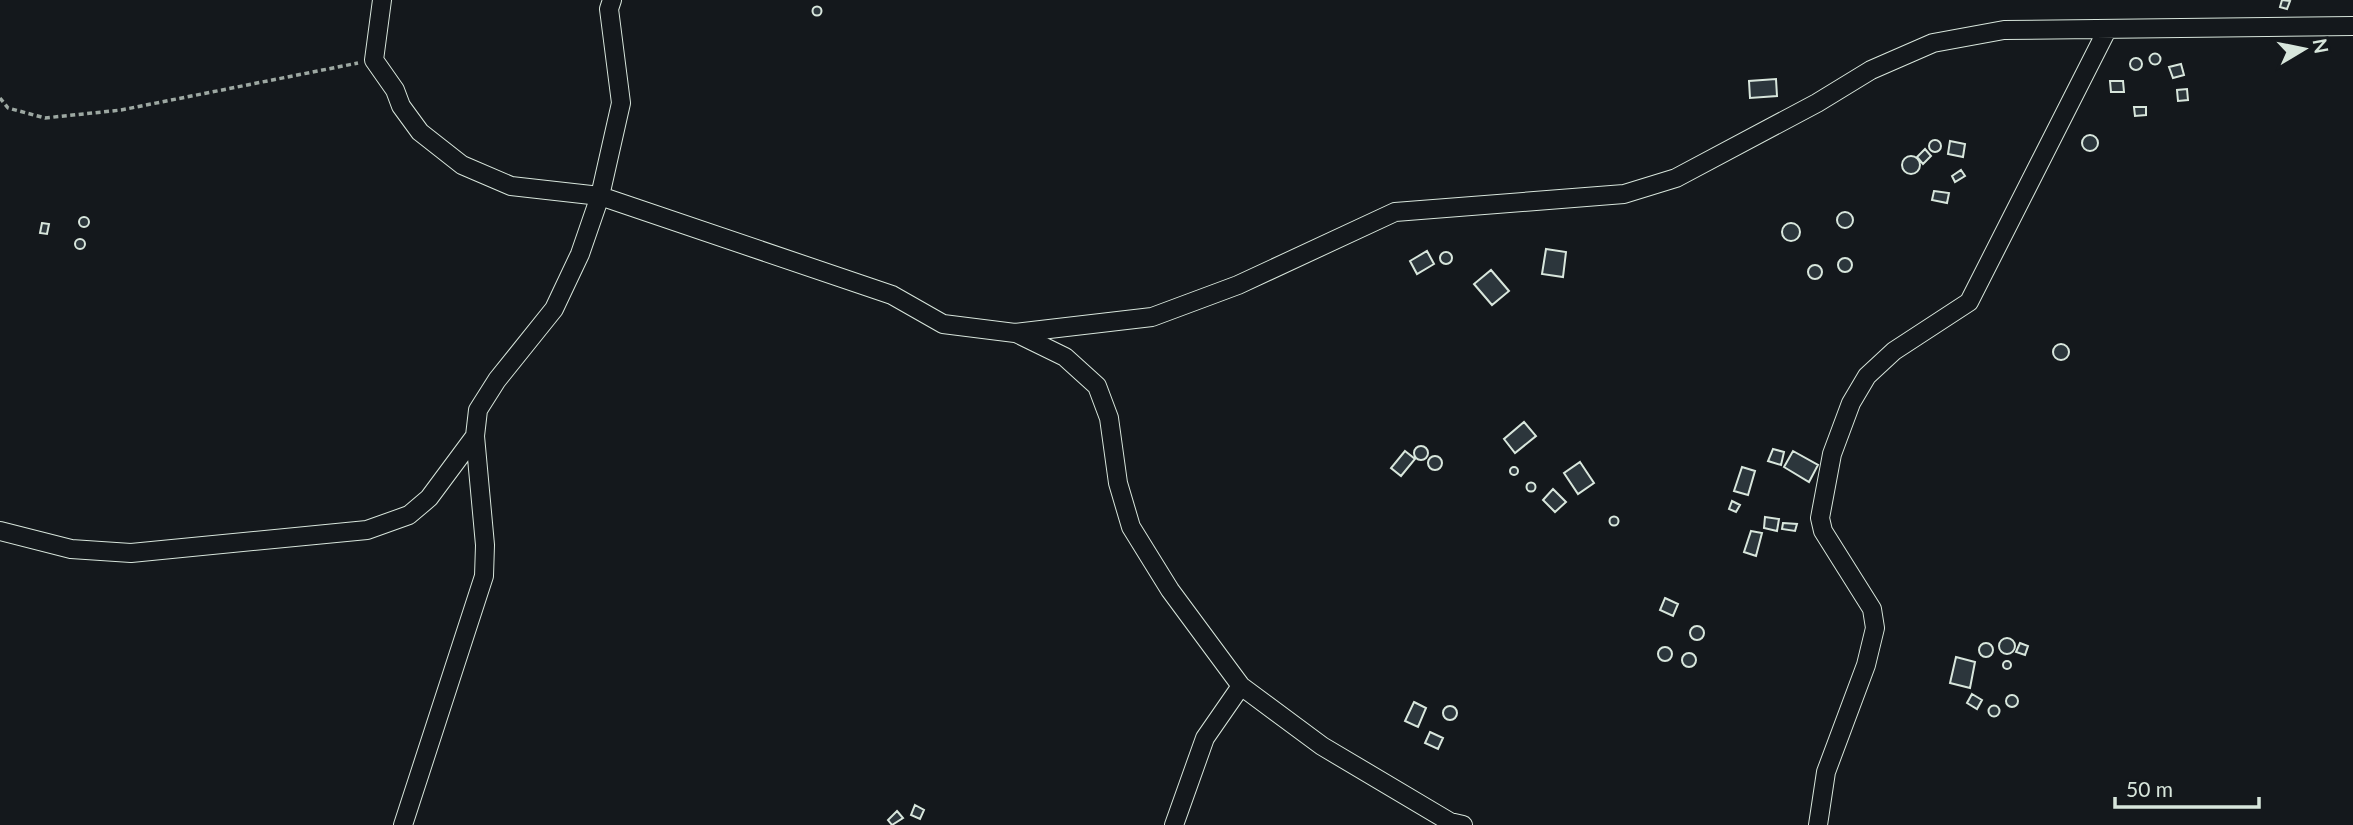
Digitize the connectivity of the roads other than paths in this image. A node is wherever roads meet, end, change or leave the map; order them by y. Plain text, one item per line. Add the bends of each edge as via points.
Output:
1 (382, 0) edge
2 (612, 0) edge
3 (2353, 26) edge
4 (2107, 30) junction
5 (600, 196) junction
6 (1016, 333) junction
7 (475, 436) junction
8 (0, 531) edge
9 (1241, 686) junction
10 (404, 825) edge
11 (1174, 825) edge
12 (1463, 825) edge
13 (1818, 825) edge

1 - 5 street via 374,60 421,132 462,165 511,186
2 - 5 street via 609,9 621,103
3 - 4 street
4 - 6 street via 2004,30 1933,43 1871,70 1676,178 1624,194 1395,212 1238,285 1152,317
4 - 13 street via 1969,302 1894,351 1867,376 1832,454 1820,518 1823,531 1872,609 1875,628 1826,772
5 - 6 street via 855,281 892,295 943,324
5 - 7 street via 554,309 490,390 478,410
6 - 9 street via 1065,357 1097,386 1109,418 1118,483 1131,527 1170,590
7 - 8 street via 429,498 409,515 367,530 131,552 71,549
7 - 10 street via 484,576
9 - 11 street via 1205,738
9 - 12 street via 1321,746 1450,822

